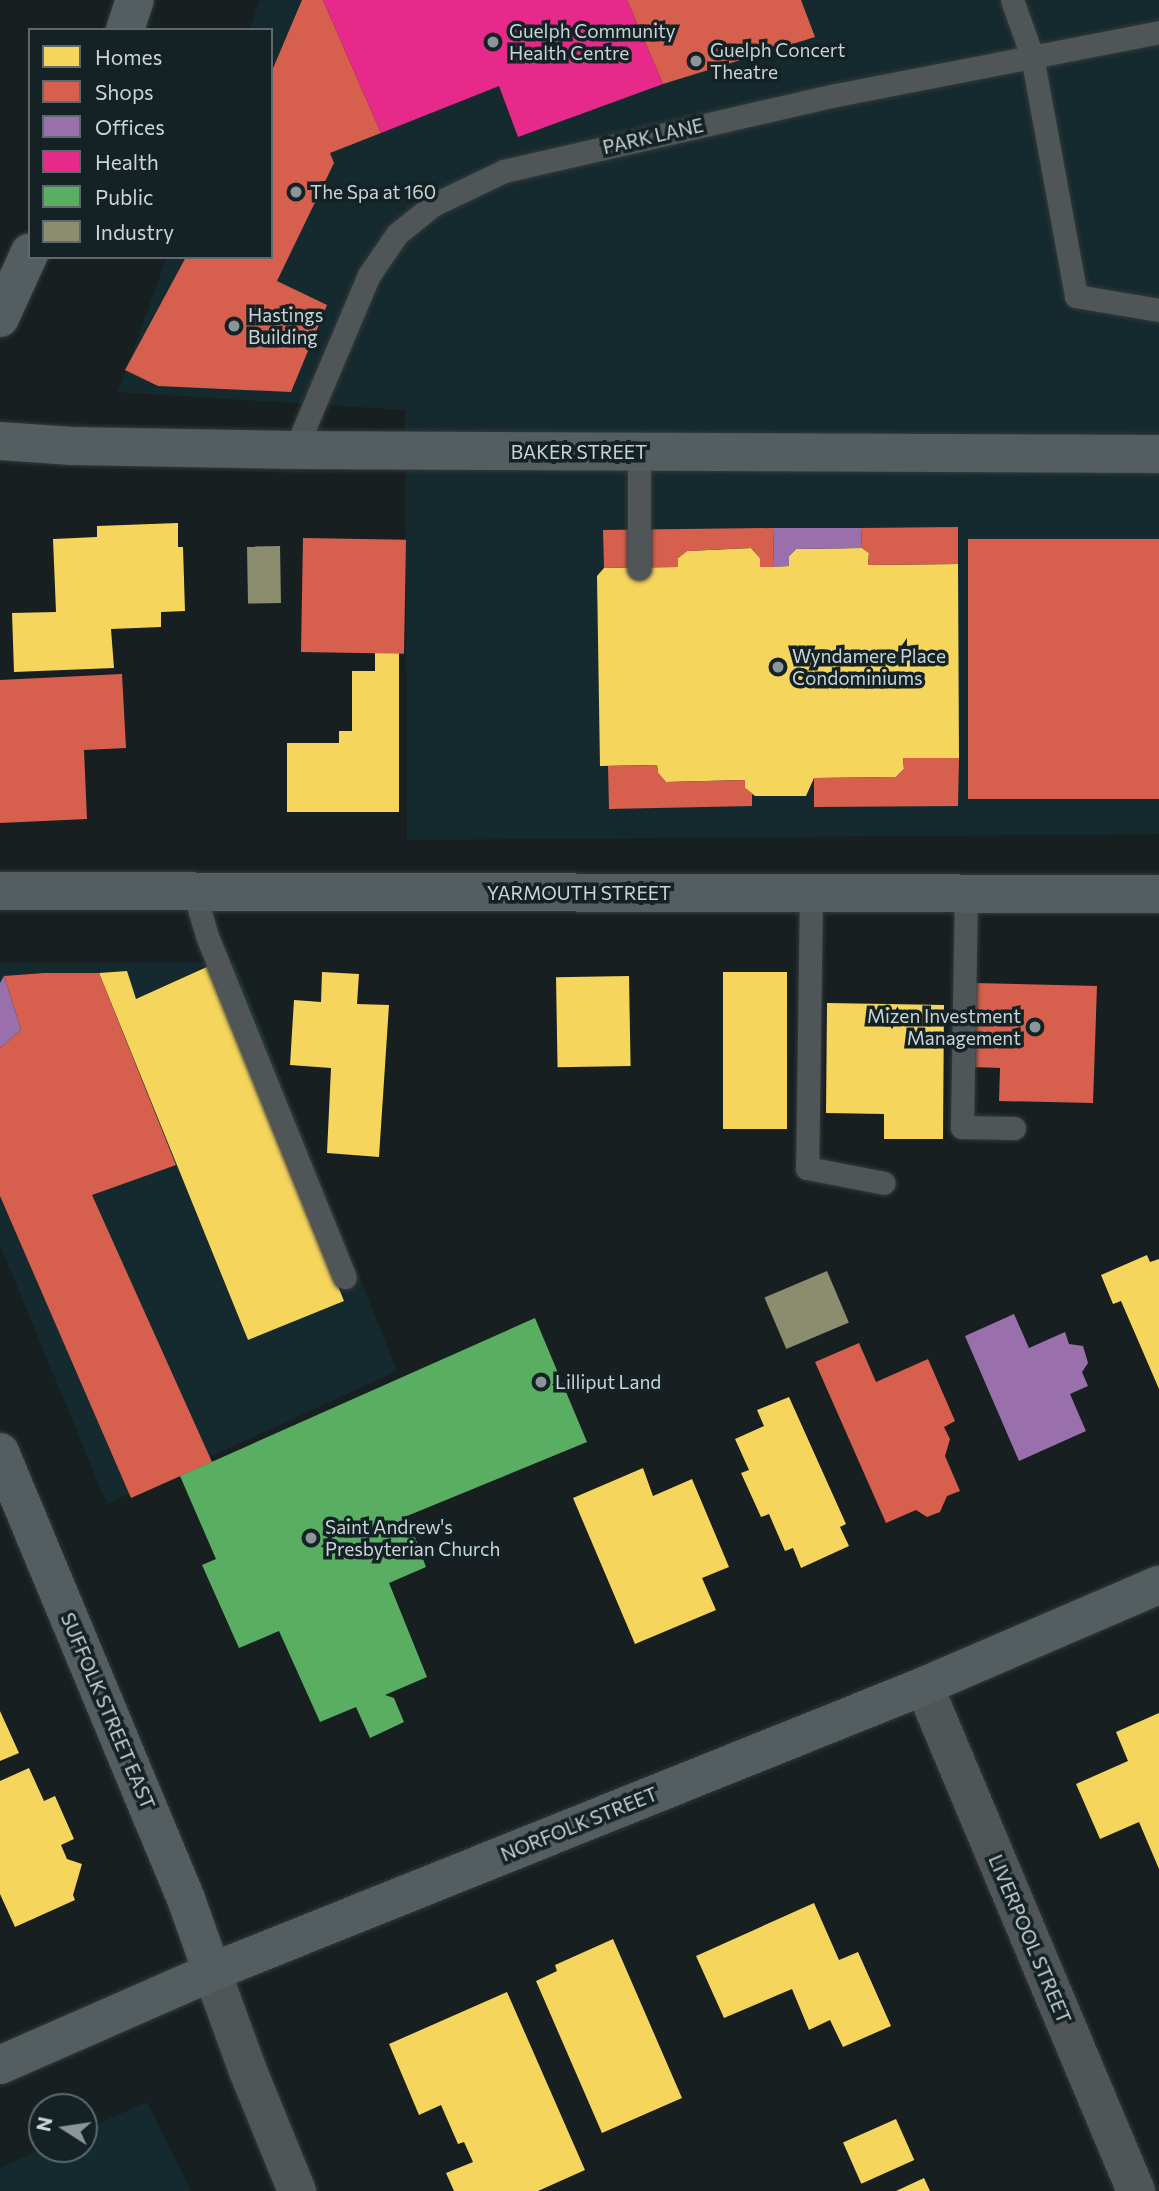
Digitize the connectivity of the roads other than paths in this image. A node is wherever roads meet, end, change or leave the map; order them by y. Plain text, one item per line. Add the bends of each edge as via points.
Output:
1 (1012, 0) edge
2 (1159, 32) edge
3 (1032, 56) junction
4 (28, 256) edge
5 (1159, 310) edge
6 (0, 318) edge
7 (0, 440) edge
8 (295, 450) junction
9 (639, 453) junction
10 (1159, 454) edge
11 (639, 568) dead end
12 (0, 891) edge
13 (194, 891) junction
14 (811, 893) junction
15 (966, 894) junction
16 (1159, 894) edge
17 (1014, 1128) dead end
18 (884, 1183) dead end
19 (345, 1277) dead end
20 (0, 1452) edge
21 (1159, 1585) edge
22 (925, 1686) junction
23 (212, 1972) junction
24 (0, 2065) edge
25 (298, 2191) edge
26 (1136, 2191) edge

1 - 3 lane
2 - 3 lane, PARK LANE
3 - 5 lane via 1076,296
3 - 8 lane, PARK LANE via 836,95 504,171 433,205 397,234 369,275
4 - 6 street
7 - 8 street, BAKER STREET via 72,446
8 - 9 street, BAKER STREET
9 - 10 street, BAKER STREET
9 - 11 lane
12 - 13 street, YARMOUTH STREET
13 - 14 street, YARMOUTH STREET
13 - 19 lane via 207,936
14 - 15 street, YARMOUTH STREET
14 - 18 lane via 807,1168
15 - 16 street, YARMOUTH STREET
15 - 17 lane via 962,1127
20 - 23 street, SUFFOLK STREET EAST
21 - 22 street, NORFOLK STREET
22 - 23 street, NORFOLK STREET
22 - 26 street, LIVERPOOL STREET
23 - 24 street, NORFOLK STREET
23 - 25 street

